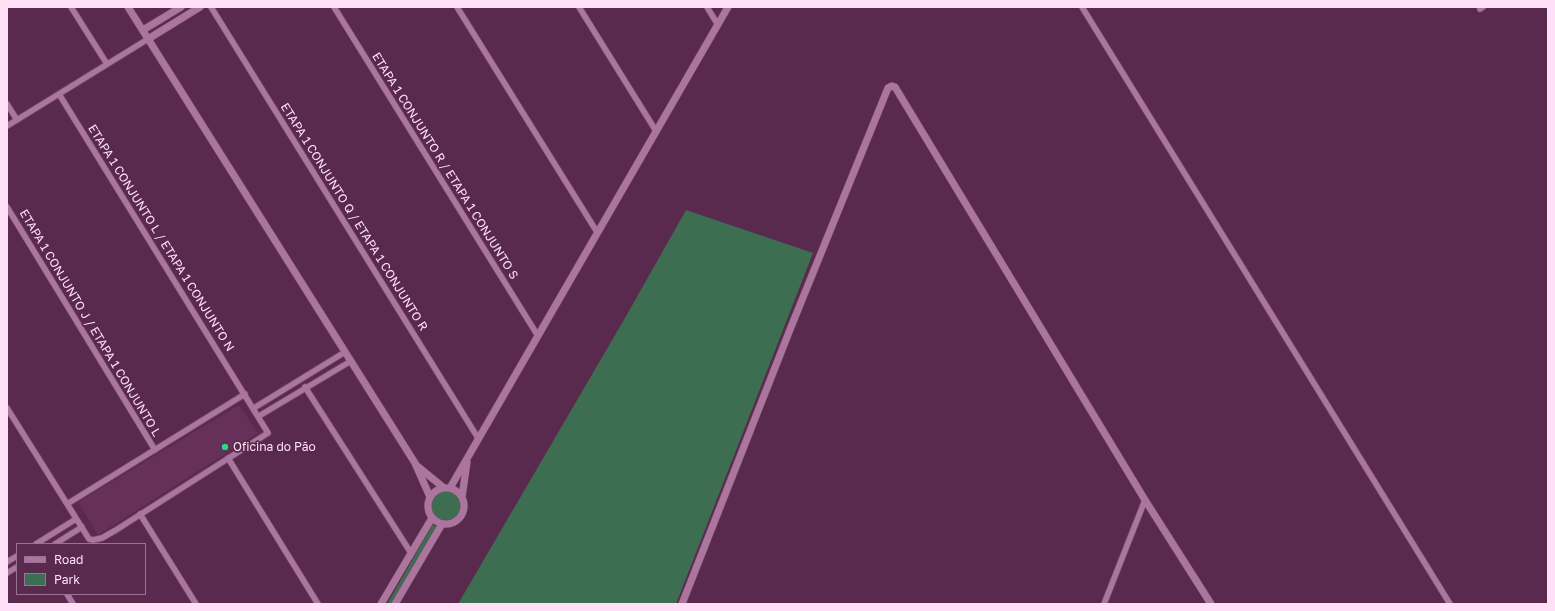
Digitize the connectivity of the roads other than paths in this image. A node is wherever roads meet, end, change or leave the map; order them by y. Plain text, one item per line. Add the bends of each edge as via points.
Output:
1 (71, 7) edge
2 (128, 7) edge
3 (181, 7) edge
4 (200, 7) edge
5 (211, 7) edge
6 (334, 7) edge
7 (457, 7) edge
8 (580, 7) edge
9 (706, 7) edge
10 (728, 7) edge
11 (1082, 7) edge
12 (718, 25) junction
13 (143, 30) junction
14 (148, 39) junction
15 (107, 64) junction
16 (59, 94) junction
17 (7, 104) edge
18 (17, 120) junction
19 (7, 126) edge
20 (656, 131) junction
21 (7, 207) edge
22 (597, 232) junction
23 (538, 336) junction
24 (345, 352) junction
25 (351, 361) junction
26 (305, 387) junction
27 (245, 394) junction
28 (7, 408) edge
29 (254, 408) junction
30 (259, 416) junction
31 (478, 438) junction
32 (155, 450) junction
33 (228, 458) junction
34 (468, 460) junction
35 (415, 463) junction
36 (447, 488) junction
37 (430, 497) junction
38 (462, 497) junction
39 (1145, 500) junction
40 (67, 504) junction
41 (140, 514) junction
42 (432, 518) junction
43 (76, 519) junction
44 (442, 524) junction
45 (82, 527) junction
46 (38, 543) edge
47 (57, 543) edge
48 (411, 553) junction
49 (16, 557) edge
50 (7, 562) edge
51 (16, 568) edge
52 (7, 573) edge
53 (68, 595) edge
54 (74, 604) edge
55 (196, 604) edge
56 (318, 604) edge
57 (381, 604) edge
58 (395, 604) edge
59 (682, 604) edge
60 (1104, 604) edge
61 (1211, 604) edge
62 (1450, 604) edge

1 - 15 street
2 - 13 street
3 - 13 street
4 - 14 street
5 - 31 street, ETAPA 1 CONJUNTO Q / ETAPA 1 CONJUNTO R
6 - 23 street, ETAPA 1 CONJUNTO R / ETAPA 1 CONJUNTO S
7 - 22 street
8 - 20 street
9 - 12 street
10 - 12 street
11 - 62 street
12 - 20 street
13 - 14 street
14 - 15 street
14 - 24 street
15 - 16 street
16 - 18 street
16 - 27 street, ETAPA 1 CONJUNTO L / ETAPA 1 CONJUNTO N
17 - 18 street
18 - 19 street
20 - 22 street
21 - 32 street, ETAPA 1 CONJUNTO J / ETAPA 1 CONJUNTO L
22 - 23 street
23 - 31 street
24 - 25 street
24 - 29 street
25 - 26 street
25 - 35 street
26 - 30 street
26 - 48 street
27 - 29 street, ETAPA 1 CONJUNTO L / ETAPA 1 CONJUNTO N
27 - 32 street
28 - 40 street
29 - 30 street, ETAPA 1 CONJUNTO L / ETAPA 1 CONJUNTO N
30 - 33 street, ETAPA 1 CONJUNTO L / ETAPA 1 CONJUNTO N via 268,433
31 - 34 street
32 - 40 street
33 - 41 street
33 - 56 street
34 - 36 street
34 - 38 street
35 - 36 street
35 - 37 street
36 - 37 street via 433,492
36 - 38 street via 457,491
37 - 42 street via 427,508
38 - 44 street via 464,509 458,519
39 - 59 street via 895,87 892,86 888,88 797,312
39 - 60 street
39 - 61 street
40 - 43 street
41 - 45 street via 97,540 89,539
41 - 55 street
42 - 44 street
42 - 48 street
43 - 45 street
43 - 46 street
44 - 58 street
45 - 47 street
48 - 57 street
49 - 50 street
51 - 52 street
53 - 54 street

